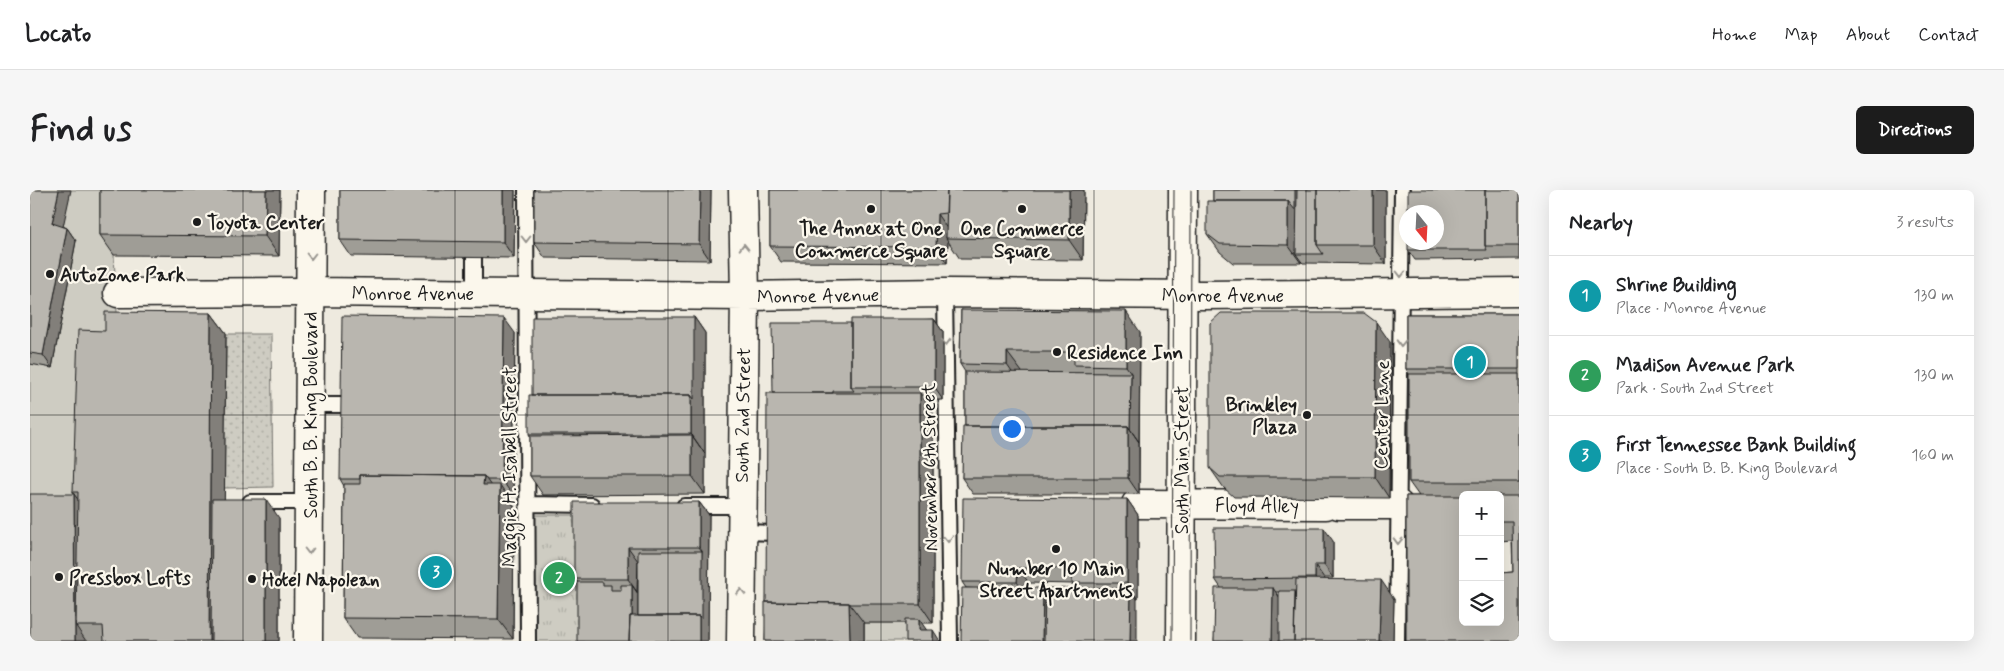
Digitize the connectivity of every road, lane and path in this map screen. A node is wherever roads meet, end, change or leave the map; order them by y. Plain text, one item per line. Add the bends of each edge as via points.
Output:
1 (311, 190) edge
2 (526, 190) edge
3 (743, 190) edge
4 (1182, 190) edge
5 (1402, 190) edge
6 (474, 257) edge
7 (310, 292) junction
8 (1519, 292) edge
9 (118, 293) dead end
10 (474, 293) junction
11 (527, 293) junction
12 (945, 293) junction
13 (1182, 294) junction
14 (1401, 294) junction
15 (745, 296) junction
16 (309, 405) junction
17 (352, 405) edge
18 (239, 502) edge
19 (309, 502) junction
20 (528, 504) junction
21 (1131, 504) dead end
22 (606, 505) edge
23 (1181, 505) junction
24 (1408, 505) junction
25 (674, 506) edge
26 (741, 519) junction
27 (780, 532) edge
28 (308, 641) edge
29 (528, 641) edge
30 (741, 641) edge
31 (950, 641) edge
32 (1181, 641) edge
33 (1397, 641) edge

1 -> 7 street, South B. B. King Boulevard
2 -> 11 lane, Maggie H. Isabell Street
15 -> 3 street, South 2nd Street
4 - 13 street, South Main Street
5 -> 14 lane, Center Lane
6 - 10 lane
7 - 9 street, Monroe Avenue
7 - 10 street, Monroe Avenue
7 - 16 street, South B. B. King Boulevard
8 - 14 street, Monroe Avenue
10 - 11 street, Monroe Avenue
11 - 15 street, Monroe Avenue
11 - 20 lane, Maggie H. Isabell Street
12 - 13 street, Monroe Avenue
12 - 15 street, Monroe Avenue
12 -> 31 lane, November 6th Street via 953,506
13 - 14 street, Monroe Avenue
13 - 23 street, South Main Street
14 -> 24 lane, Center Lane
15 - 26 street, South 2nd Street
16 - 17 lane
16 - 19 street, South B. B. King Boulevard
18 - 19 lane
19 -> 28 street, South B. B. King Boulevard
20 - 22 lane
20 - 29 lane, Maggie H. Isabell Street
21 - 23 street, Floyd Alley
23 - 24 street, Floyd Alley
23 - 32 street, South Main Street
24 -> 33 lane, Center Lane
25 - 26 lane
26 - 27 lane
30 -> 26 street, South 2nd Street

